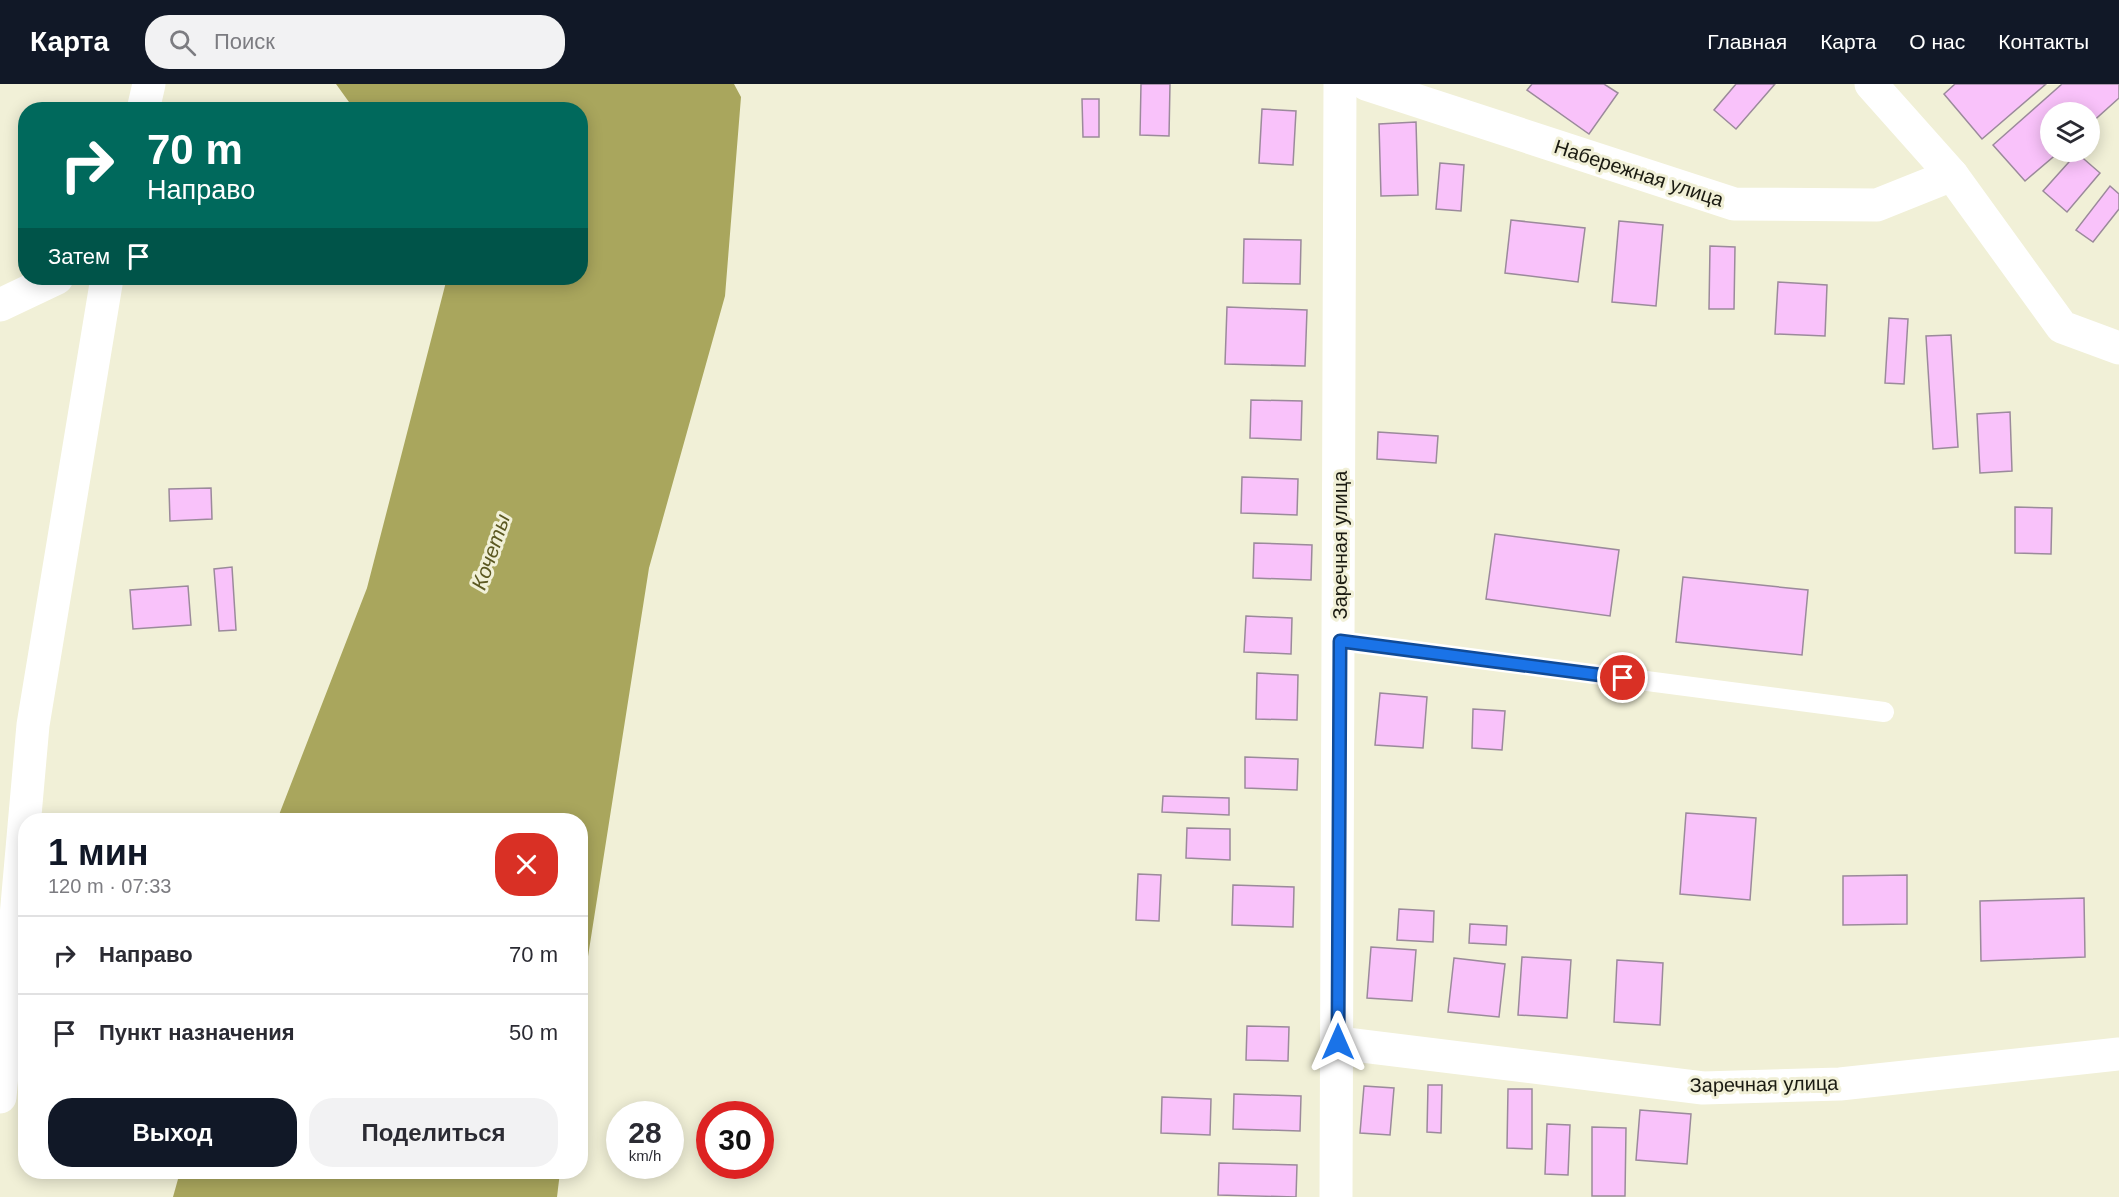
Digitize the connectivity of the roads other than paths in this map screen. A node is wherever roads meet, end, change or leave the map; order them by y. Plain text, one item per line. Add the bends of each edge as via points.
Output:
1 (149, 84) edge
2 (1340, 84) edge
3 (1366, 84) edge
4 (1871, 84) edge
5 (145, 102) edge
6 (1952, 175) junction
7 (42, 285) edge
8 (106, 285) edge
9 (0, 305) edge
10 (2119, 348) edge
11 (1340, 641) junction
12 (1884, 712) dead end
13 (25, 813) edge
14 (18, 895) edge
15 (1338, 1042) junction
16 (2119, 1054) edge
17 (0, 1097) edge
18 (1336, 1197) edge

1 - 5 street
2 - 11 street, Заречная улица
3 - 6 street, Набережная улица via 1734,204 1877,205
4 - 6 street
6 - 10 street via 2061,327
7 - 9 street
8 - 13 street via 33,726
11 - 12 lane
11 - 15 street, Заречная улица
14 - 17 street
15 - 16 street, Заречная улица via 1703,1088 1840,1084
15 - 18 street, Заречная улица

